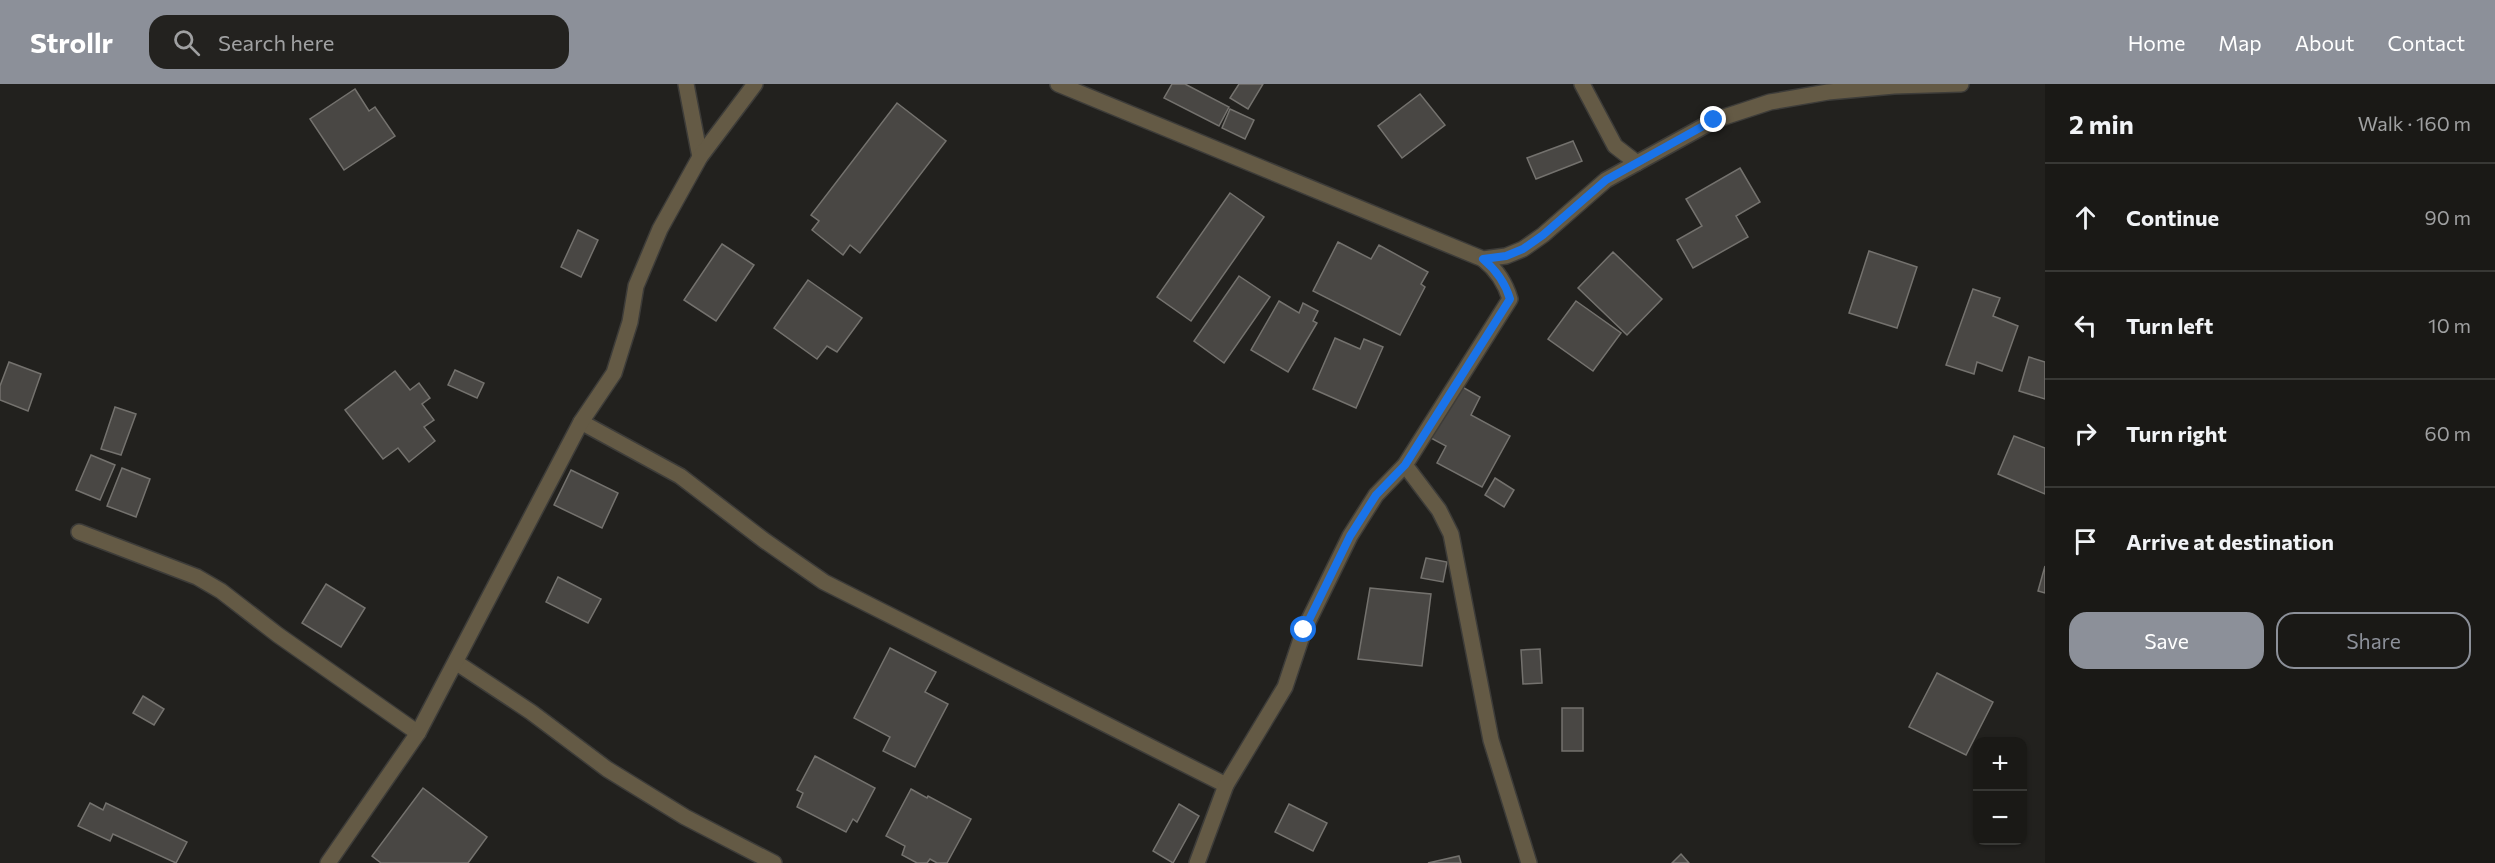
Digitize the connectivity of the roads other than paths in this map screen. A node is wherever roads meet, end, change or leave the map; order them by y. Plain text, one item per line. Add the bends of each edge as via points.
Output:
1 (686, 84) edge
2 (755, 84) edge
3 (1058, 84) edge
4 (1582, 84) edge
5 (1961, 84) edge
6 (700, 157) junction
7 (1637, 163) junction
8 (1483, 259) junction
9 (581, 422) junction
10 (1405, 465) junction
11 (78, 532) dead end
12 (456, 663) junction
13 (418, 734) junction
14 (1226, 785) junction
15 (328, 863) edge
16 (774, 863) edge
17 (1197, 863) edge
18 (1530, 863) edge

1 - 6 street
2 - 6 street
3 - 8 street
4 - 7 street via 1615,146
5 - 7 street via 1839,91 1770,102 1714,120
6 - 9 street via 660,229 636,286 630,322 614,373
7 - 8 street via 1606,180 1523,249
8 - 10 street via 1507,287 1510,299
9 - 12 street
9 - 14 street via 681,476 824,582
10 - 14 street via 1376,495 1350,536 1304,630 1285,687
10 - 18 street via 1439,510 1451,534 1491,740
11 - 13 street via 197,577 221,591
12 - 13 street
12 - 16 street via 607,769 685,817
13 - 15 street
14 - 17 street

